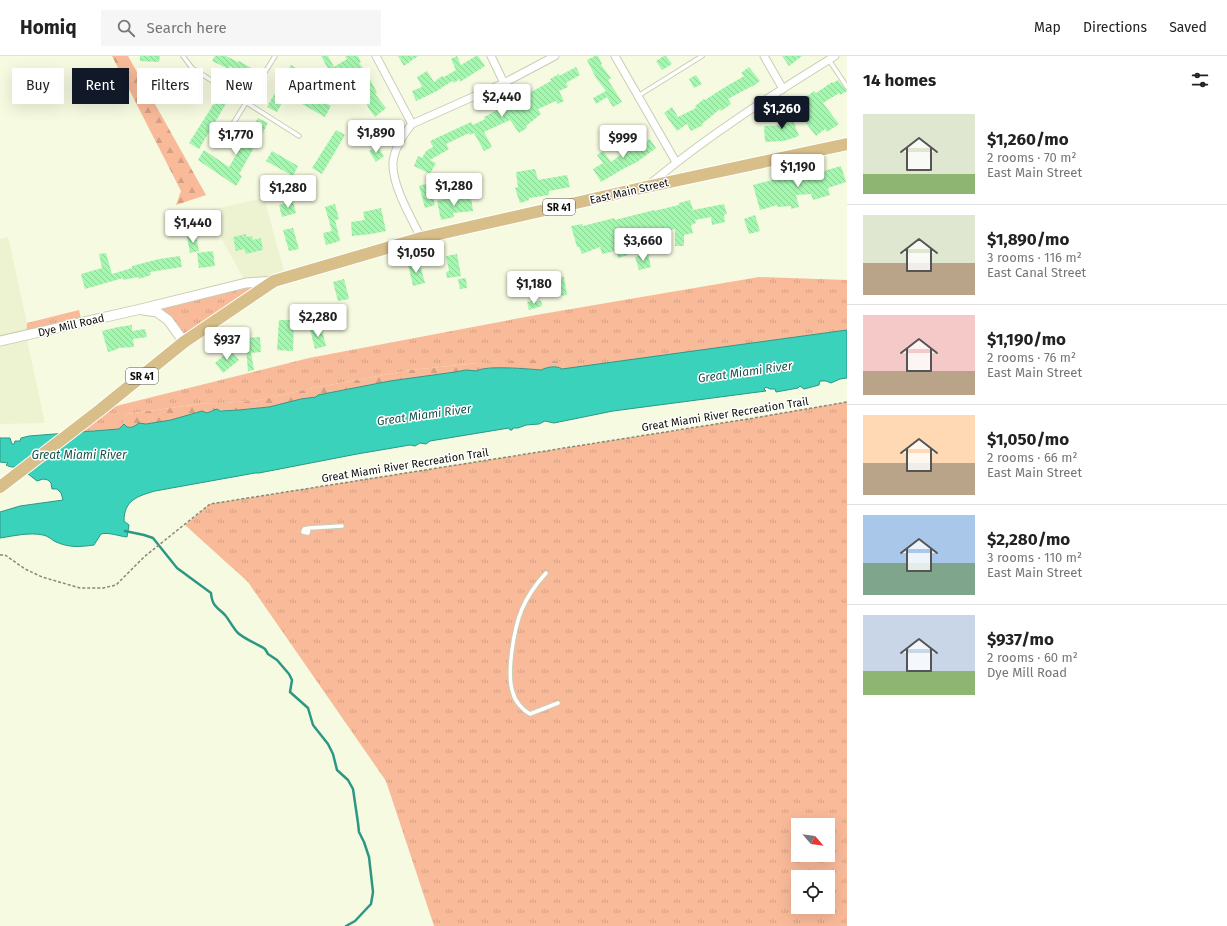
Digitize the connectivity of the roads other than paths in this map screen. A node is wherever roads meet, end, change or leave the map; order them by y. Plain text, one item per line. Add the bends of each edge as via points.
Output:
1 (183, 56) edge
2 (275, 56) edge
3 (376, 56) edge
4 (491, 56) edge
5 (555, 56) edge
6 (615, 56) edge
7 (702, 56) edge
8 (764, 56) edge
9 (836, 56) edge
10 (829, 60) junction
11 (267, 69) edge
12 (211, 80) edge
13 (504, 83) junction
14 (847, 87) edge
15 (783, 89) junction
16 (638, 96) junction
17 (245, 104) edge
18 (249, 104) edge
19 (412, 124) junction
20 (299, 136) dead end
21 (221, 143) dead end
22 (847, 144) edge
23 (676, 162) junction
24 (646, 187) junction
25 (421, 238) junction
26 (274, 281) junction
27 (141, 309) junction
28 (0, 341) edge
29 (184, 342) junction
30 (0, 486) edge
31 (342, 526) dead end
32 (309, 528) dead end
33 (546, 573) dead end
34 (558, 703) dead end

1 - 12 lane via 192,68
2 - 11 lane
3 - 19 street
4 - 13 street
5 - 13 street
6 - 16 street
7 - 16 lane
8 - 15 street
9 - 10 street
10 - 14 lane
10 - 15 street
13 - 19 street
15 - 23 street
16 - 23 street
17 - 21 lane
18 - 20 lane
19 - 25 street via 402,136 397,148 393,162 394,176
22 - 24 main road, East Main Street / SR 41
23 - 24 street
24 - 25 main road, East Main Street / SR 41
25 - 26 main road, East Main Street / SR 41
26 - 27 street, Dye Mill Road via 246,283
26 - 29 main road, SR 41
27 - 28 street, Dye Mill Road
27 - 29 street, Dye Mill Road via 157,312 168,320
29 - 30 main road, SR 41
31 - 32 lane
33 - 34 lane via 529,596 518,619 510,681 516,701 530,714

